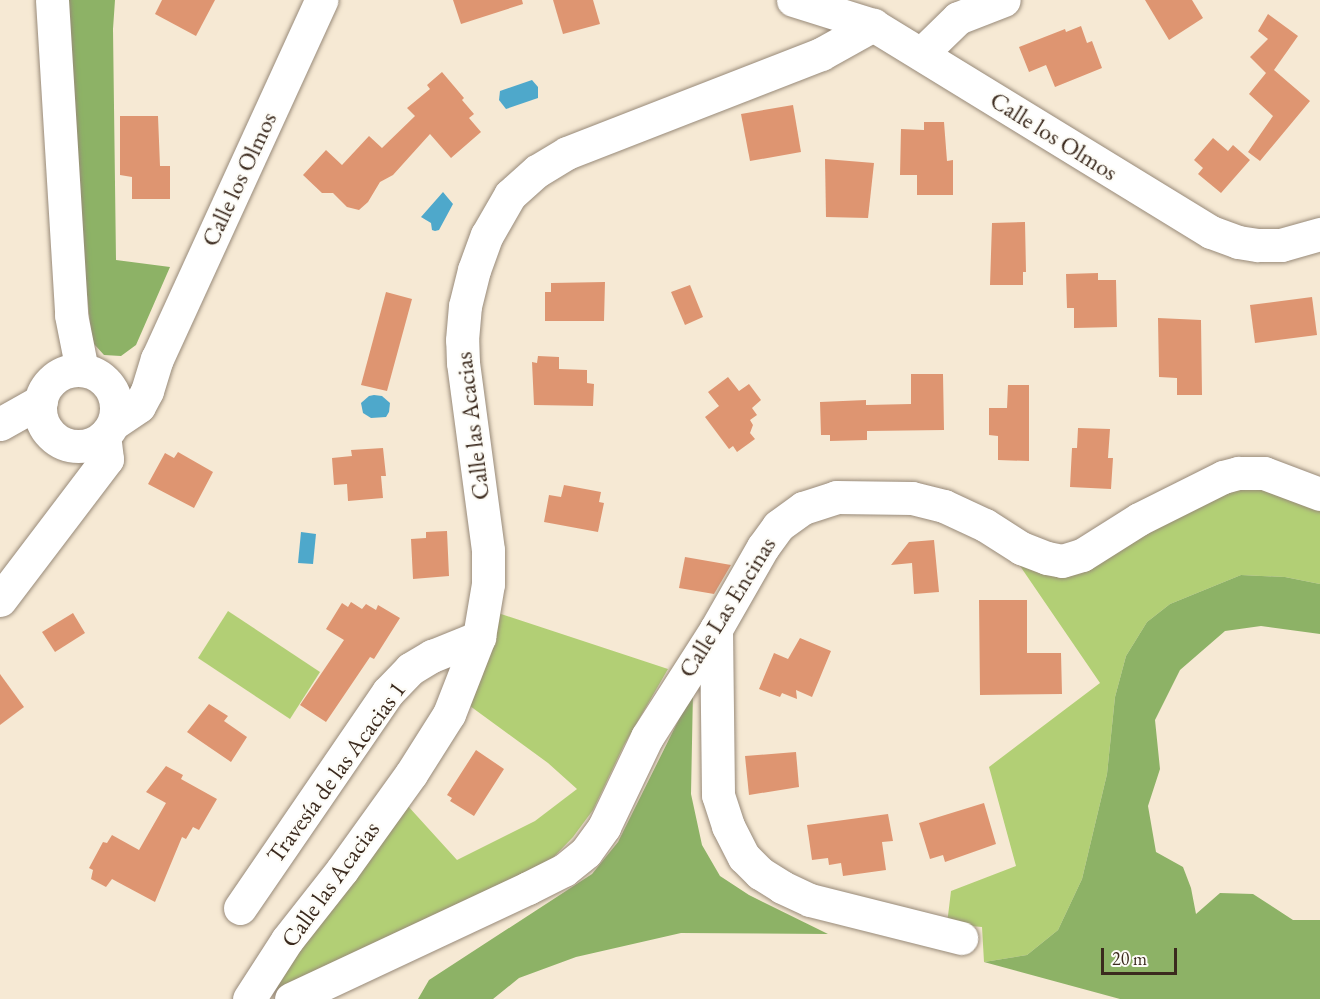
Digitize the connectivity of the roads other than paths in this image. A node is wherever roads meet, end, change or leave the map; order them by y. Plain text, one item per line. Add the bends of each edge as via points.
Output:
1 (52, 0) edge
2 (321, 0) edge
3 (793, 0) edge
4 (1004, 0) edge
5 (873, 25) junction
6 (922, 53) junction
7 (1320, 234) edge
8 (71, 315) junction
9 (157, 358) junction
10 (93, 375) junction
11 (50, 414) junction
12 (0, 424) edge
13 (0, 430) edge
14 (116, 431) junction
15 (1320, 494) edge
16 (64, 514) junction
17 (0, 600) edge
18 (716, 629) junction
19 (479, 637) junction
20 (240, 908) dead end
21 (961, 938) dead end
22 (249, 999) edge
23 (291, 999) edge

1 - 8 street
2 - 9 street, Calle los Olmos
3 - 5 street, Calle los Olmos
4 - 6 street via 958,18
5 - 6 street, Calle los Olmos
5 - 19 street, Calle las Acacias via 821,54 567,153 537,171 510,195 487,235 474,270 462,340 488,550 488,584
6 - 7 street, Calle los Olmos via 1211,232 1258,245 1281,245
8 - 10 street
8 - 11 street
9 - 10 street via 120,379
9 - 14 street, Calle los Olmos
10 - 11 street via 58,376
10 - 14 street via 113,392
11 - 12 street
11 - 13 street
11 - 14 street via 80,446
11 - 16 street via 75,468
14 - 16 street, Calle los Olmos
15 - 18 street, Calle Las Encinas via 1264,473 1230,475 1140,519 1082,555 1062,561 1022,548 944,506 912,498 836,497 803,508 778,526
16 - 17 street, Calle los Olmos
18 - 21 street via 718,795 744,857 760,873 810,900
18 - 23 street, Calle Las Encinas via 647,736 604,827 586,852 564,870 528,888
19 - 20 street, Travesía de las Acacias 1 via 418,665 388,692
19 - 22 street, Calle las Acacias via 449,714 418,764 287,940

